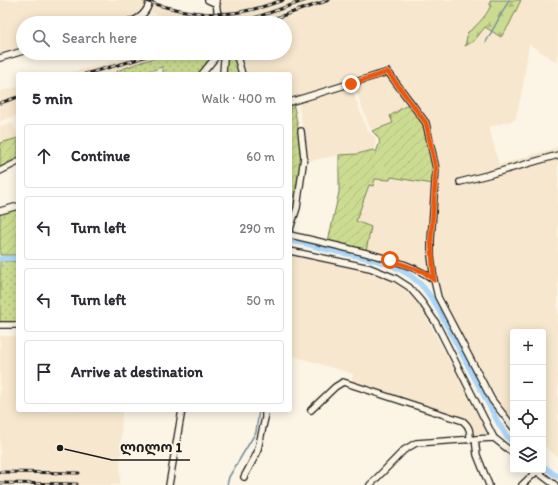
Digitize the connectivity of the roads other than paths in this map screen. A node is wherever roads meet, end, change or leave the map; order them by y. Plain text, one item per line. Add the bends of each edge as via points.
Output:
1 (150, 0) edge
2 (208, 0) edge
3 (216, 2) edge
4 (140, 16) edge
5 (219, 16) edge
6 (16, 53) edge
7 (0, 58) edge
8 (213, 60) edge
9 (223, 60) edge
10 (238, 60) edge
11 (204, 72) edge
12 (223, 72) edge
13 (241, 72) edge
14 (292, 101) edge
15 (302, 131) dead end
16 (558, 155) edge
17 (16, 163) edge
18 (0, 171) edge
19 (460, 182) dead end
20 (16, 207) edge
21 (0, 211) edge
22 (292, 223) edge
23 (292, 235) edge
24 (292, 251) edge
25 (434, 280) junction
26 (0, 325) edge
27 (16, 325) edge
28 (311, 410) dead end
29 (182, 412) edge
30 (265, 412) edge
31 (510, 423) edge
32 (494, 438) junction
33 (473, 439) junction
34 (510, 451) edge
35 (534, 473) edge
36 (539, 473) edge
37 (244, 477) dead end
38 (170, 485) edge
39 (370, 485) edge
40 (489, 485) edge
41 (522, 485) edge
42 (555, 485) edge

1 - 4 street via 146,12
2 - 3 street
3 - 5 street
6 - 7 street
8 - 11 street
9 - 12 street
10 - 13 street
14 - 25 street via 388,72 426,123 436,169 431,240
15 - 22 street via 304,157 297,208
16 - 19 street
17 - 18 street
20 - 21 street
23 - 25 street via 390,260 424,272
24 - 32 street via 370,268 409,287 436,323
25 - 31 street via 438,297 467,353 492,400
26 - 27 street
28 - 33 street via 343,382 463,421 468,425
29 - 38 street
30 - 37 street via 257,453
32 - 33 street
32 - 34 street
33 - 39 street via 416,443 404,450
33 - 40 street
35 - 41 street
36 - 42 street

